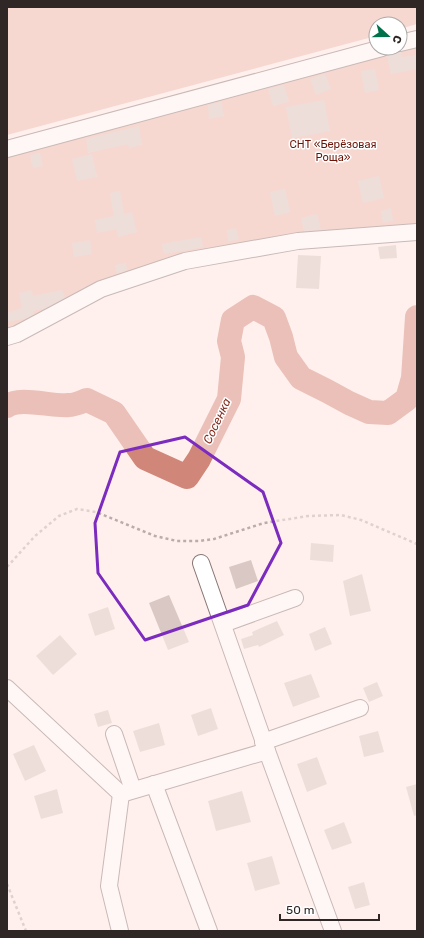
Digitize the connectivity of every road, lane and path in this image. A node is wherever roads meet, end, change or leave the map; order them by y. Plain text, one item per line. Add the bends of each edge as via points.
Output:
1 (368, 52) edge
2 (7, 149) edge
3 (417, 232) edge
4 (7, 337) edge
5 (417, 544) edge
6 (202, 563) dead end
7 (7, 567) edge
8 (295, 598) dead end
9 (223, 624) junction
10 (7, 688) edge
11 (360, 708) dead end
12 (114, 734) dead end
13 (265, 746) junction
14 (154, 784) junction
15 (127, 792) junction
16 (7, 884) edge
17 (26, 931) edge
18 (120, 931) edge
19 (209, 931) edge
20 (332, 931) edge

1 - 2 street
3 - 4 street via 298,241 185,261 101,289
5 - 7 path via 361,520 341,515 308,516 264,523 214,539 178,542 155,536 96,512 77,509 59,516 35,536
6 - 9 street
8 - 9 street
9 - 13 street
10 - 15 street
11 - 13 street
12 - 15 street
13 - 14 street
13 - 20 street
14 - 15 street
14 - 19 street
15 - 18 street via 109,886
16 - 17 path

